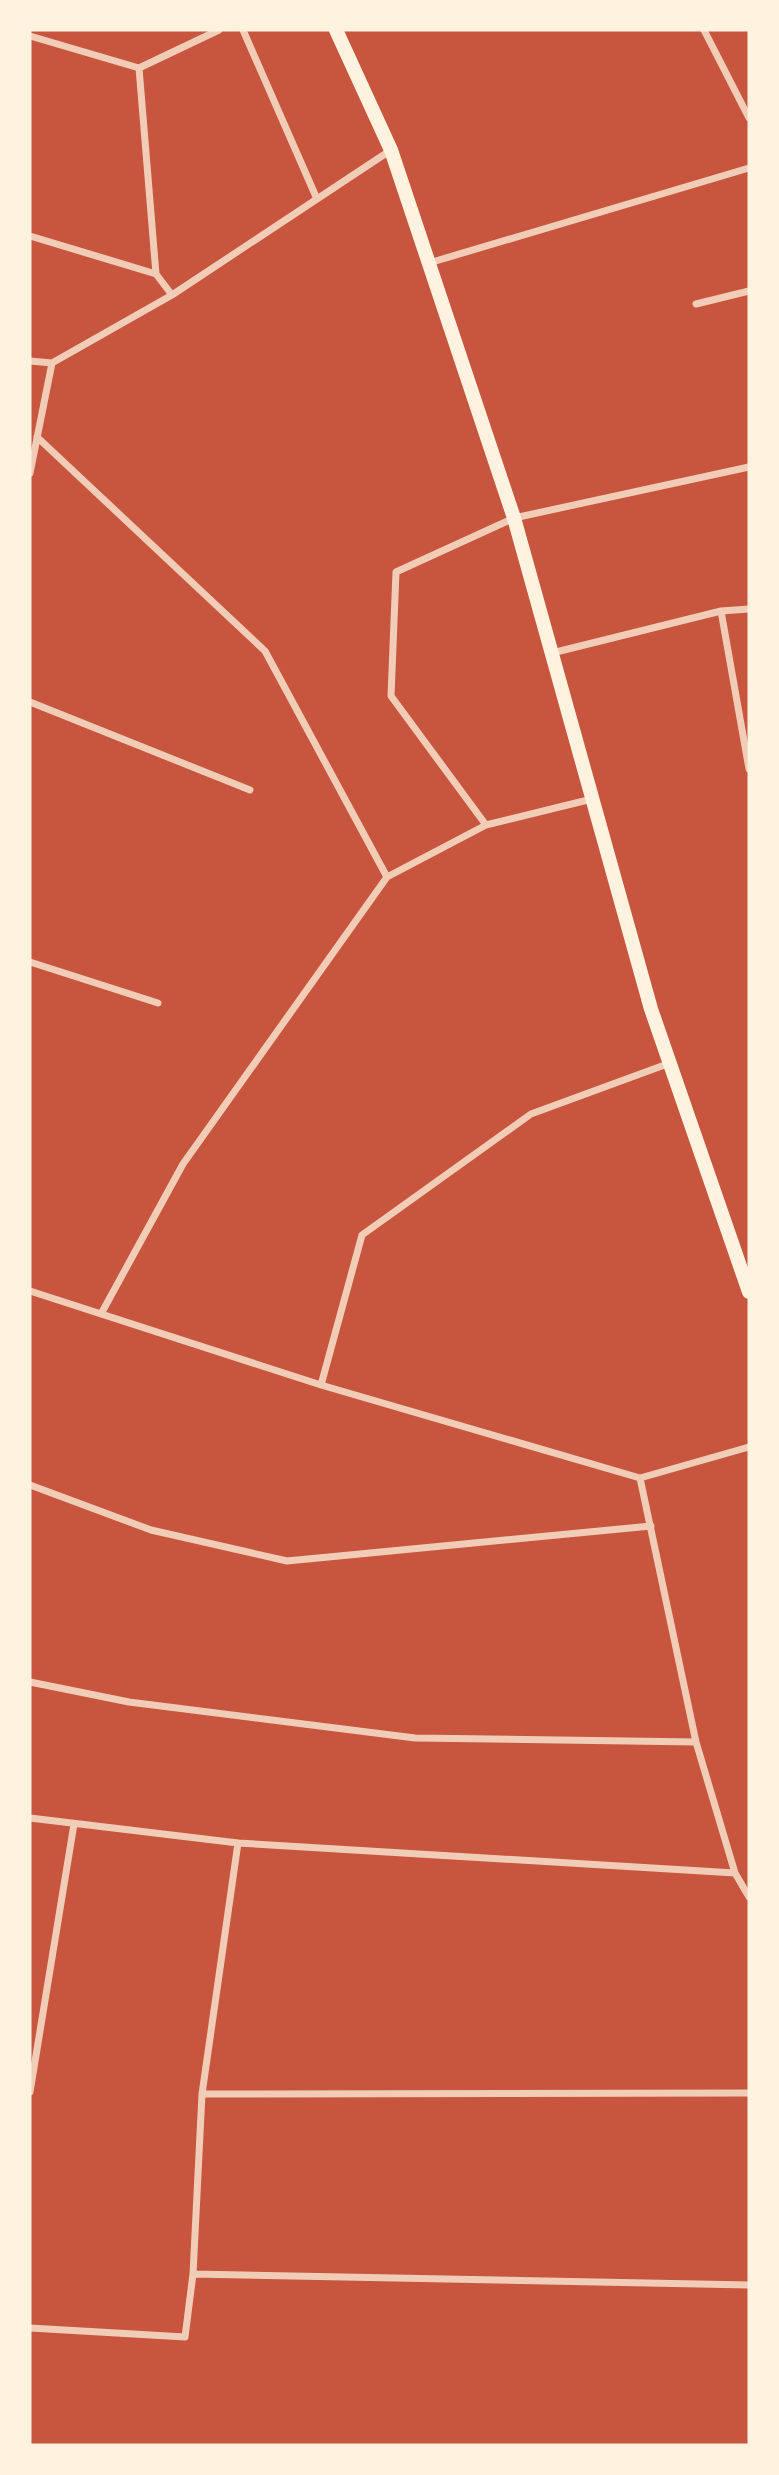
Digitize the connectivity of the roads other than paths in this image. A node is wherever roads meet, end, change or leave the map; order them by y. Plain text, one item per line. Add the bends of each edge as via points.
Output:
1 (219, 30) edge
2 (243, 30) edge
3 (336, 30) edge
4 (704, 30) edge
5 (30, 36) edge
6 (139, 68) junction
7 (749, 118) edge
8 (391, 150) junction
9 (749, 169) edge
10 (317, 199) junction
11 (30, 236) edge
12 (429, 263) junction
13 (156, 274) junction
14 (749, 291) edge
15 (172, 295) junction
16 (696, 304) dead end
17 (30, 361) edge
18 (52, 363) junction
19 (37, 437) junction
20 (749, 467) edge
21 (30, 473) edge
22 (514, 518) junction
23 (749, 609) edge
24 (721, 611) junction
25 (552, 653) junction
26 (30, 702) edge
27 (749, 769) edge
28 (250, 790) dead end
29 (592, 799) junction
30 (486, 825) junction
31 (387, 877) junction
32 (30, 962) edge
33 (158, 1003) dead end
34 (670, 1063) junction
35 (745, 1268) edge
36 (30, 1291) edge
37 (749, 1292) edge
38 (101, 1314) junction
39 (321, 1385) junction
40 (749, 1447) edge
41 (640, 1478) junction
42 (30, 1485) edge
43 (651, 1526) junction
44 (30, 1682) edge
45 (696, 1742) junction
46 (30, 1818) edge
47 (74, 1824) junction
48 (238, 1843) junction
49 (735, 1873) junction
50 (749, 1897) edge
51 (30, 2092) edge
52 (749, 2093) edge
53 (202, 2094) junction
54 (193, 2274) junction
55 (749, 2285) edge
56 (30, 2328) edge

1 - 6 street
2 - 10 street
3 - 8 main road
4 - 7 street
5 - 6 street
6 - 13 street
8 - 10 street
8 - 12 main road
9 - 12 street
10 - 15 street
11 - 13 street
12 - 22 main road
13 - 15 street
14 - 16 street
15 - 18 street
17 - 18 street
18 - 19 street
19 - 21 street
19 - 31 street via 265,651
20 - 22 street
22 - 25 main road
22 - 30 street via 396,572 391,696
23 - 24 street
24 - 25 street
24 - 27 street
25 - 29 main road
26 - 28 street
29 - 30 street
29 - 34 main road
30 - 31 street
31 - 38 street via 183,1164
32 - 33 street
34 - 35 main road
34 - 39 street via 531,1114 362,1235
35 - 37 main road
36 - 38 street
38 - 39 street
39 - 41 street
40 - 41 street
41 - 43 street
42 - 43 street via 151,1530 287,1561
43 - 45 street
44 - 45 street via 129,1702 415,1738
45 - 49 street
46 - 47 street
47 - 48 street
47 - 51 street
48 - 49 street
48 - 53 street
49 - 50 street
52 - 53 street
53 - 54 street
54 - 55 street
54 - 56 street via 185,2337

